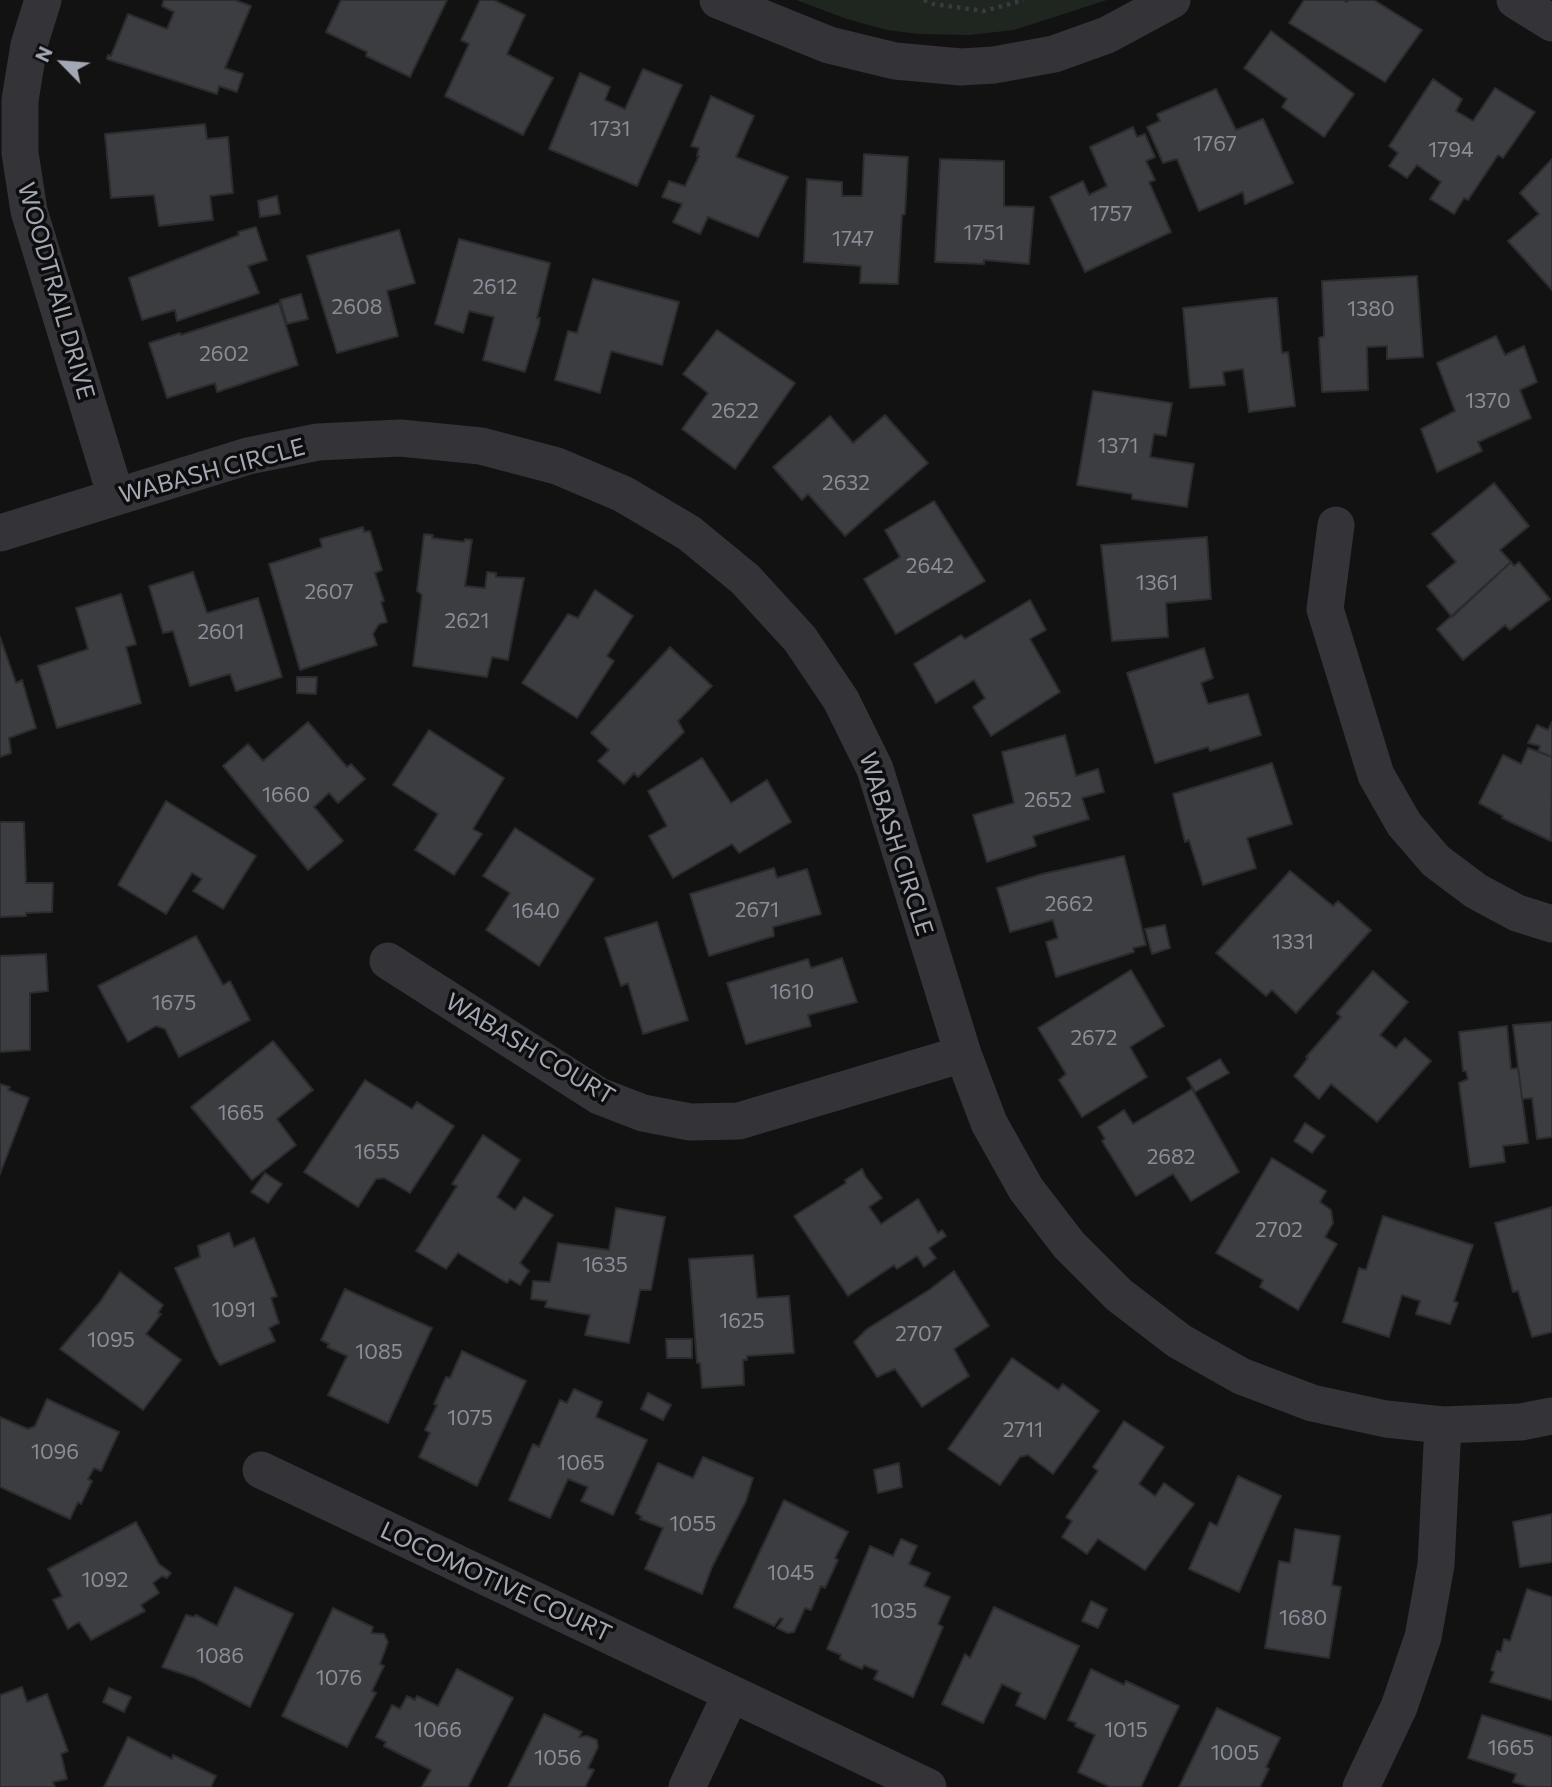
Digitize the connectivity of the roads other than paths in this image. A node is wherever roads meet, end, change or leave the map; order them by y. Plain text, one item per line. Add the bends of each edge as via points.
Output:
1 (43, 0) edge
2 (718, 0) edge
3 (1172, 0) edge
4 (1515, 0) edge
5 (1552, 23) edge
6 (116, 497) junction
7 (1336, 525) dead end
8 (0, 533) edge
9 (1552, 924) edge
10 (388, 961) dead end
11 (963, 1054) junction
12 (1552, 1416) edge
13 (1443, 1425) junction
14 (261, 1470) dead end
15 (731, 1693) junction
16 (687, 1787) edge
17 (928, 1787) edge
18 (1361, 1787) edge

1 - 6 street, WOODTRAIL DRIVE via 29,45 20,100 20,153 29,211
2 - 3 street via 804,36 862,54 961,67 1054,54 1107,35
4 - 5 street
6 - 8 street, WABASH CIRCLE
6 - 11 street, WABASH CIRCLE via 248,456 318,442 400,438 481,446 557,467 623,494 689,533 746,579 800,639 841,700 875,769
7 - 9 street via 1325,609 1376,775 1404,824 1436,861 1476,891 1517,913
10 - 11 street, WABASH COURT via 599,1096 643,1113 690,1122 739,1121
11 - 13 street, WABASH CIRCLE via 989,1122 1026,1189 1069,1245 1119,1295 1179,1341 1241,1376 1312,1403 1386,1419
12 - 13 street, WABASH CIRCLE
13 - 18 street via 1436,1565 1423,1637 1399,1707
14 - 15 street, LOCOMOTIVE COURT
15 - 16 street
15 - 17 street, LOCOMOTIVE COURT

